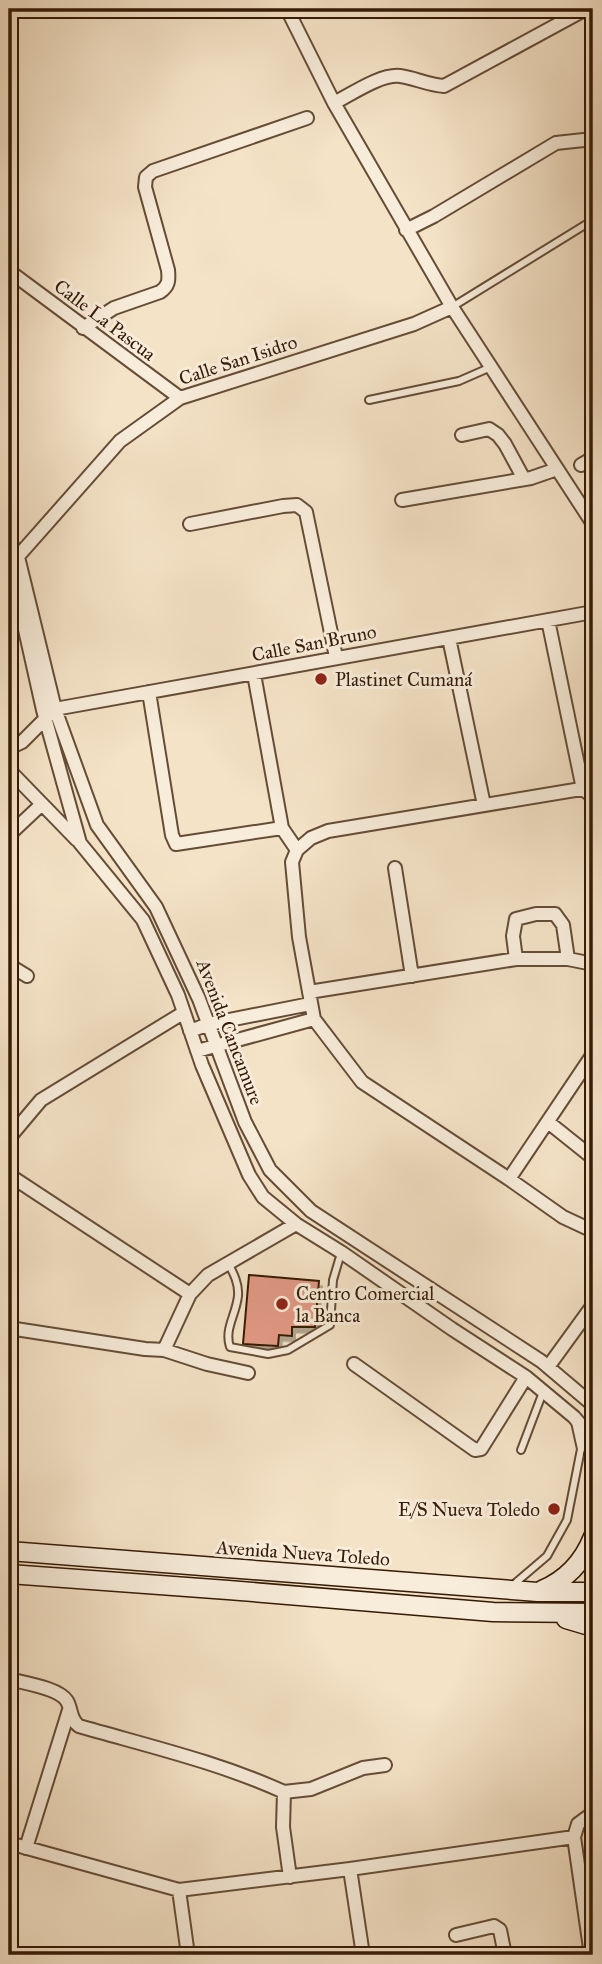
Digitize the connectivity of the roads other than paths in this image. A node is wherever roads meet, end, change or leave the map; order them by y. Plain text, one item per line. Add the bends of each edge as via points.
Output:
1 (287, 9) edge
2 (586, 9) edge
3 (334, 103) junction
4 (307, 118) dead end
5 (593, 139) edge
6 (593, 220) edge
7 (406, 230) junction
8 (9, 271) edge
9 (442, 290) junction
10 (452, 307) junction
11 (414, 324) junction
12 (83, 328) junction
13 (491, 367) junction
14 (180, 398) junction
15 (369, 400) dead end
16 (462, 435) dead end
17 (593, 458) edge
18 (581, 465) dead end
19 (557, 469) junction
20 (524, 479) junction
21 (402, 500) dead end
22 (190, 524) dead end
23 (593, 524) edge
24 (9, 539) edge
25 (13, 560) edge
26 (593, 612) edge
27 (548, 620) junction
28 (449, 638) junction
29 (336, 657) junction
30 (254, 674) junction
31 (149, 692) junction
32 (55, 709) junction
33 (45, 719) junction
34 (9, 748) edge
35 (9, 770) edge
36 (590, 791) edge
37 (42, 804) junction
38 (484, 805) junction
39 (282, 828) junction
40 (9, 835) edge
41 (80, 843) junction
42 (297, 850) junction
43 (395, 868) dead end
44 (516, 959) junction
45 (568, 959) junction
46 (593, 964) edge
47 (9, 965) edge
48 (27, 976) dead end
49 (412, 976) junction
50 (309, 998) junction
51 (183, 1013) junction
52 (245, 1018) junction
53 (314, 1019) junction
54 (209, 1024) junction
55 (190, 1031) junction
56 (250, 1037) junction
57 (216, 1045) junction
58 (197, 1051) junction
59 (593, 1054) edge
60 (548, 1122) junction
61 (9, 1138) edge
62 (593, 1158) edge
63 (9, 1175) edge
64 (509, 1179) junction
65 (296, 1224) junction
66 (593, 1231) edge
67 (341, 1252) junction
68 (228, 1263) junction
69 (190, 1294) junction
70 (593, 1305) edge
71 (9, 1328) edge
72 (164, 1350) junction
73 (354, 1364) dead end
74 (548, 1367) junction
75 (248, 1373) dead end
76 (526, 1377) junction
77 (543, 1390) junction
78 (593, 1405) edge
79 (574, 1417) junction
80 (591, 1435) edge
81 (521, 1450) dead end
82 (593, 1451) edge
83 (593, 1537) edge
84 (9, 1551) edge
85 (9, 1574) edge
86 (507, 1590) junction
87 (538, 1592) junction
88 (593, 1592) edge
89 (593, 1613) edge
90 (549, 1614) junction
91 (593, 1628) edge
92 (9, 1679) edge
93 (69, 1709) junction
94 (385, 1765) dead end
95 (284, 1792) junction
96 (593, 1813) edge
97 (574, 1837) junction
98 (9, 1843) edge
99 (26, 1848) junction
100 (349, 1869) junction
101 (290, 1877) junction
102 (179, 1891) junction
103 (456, 1935) dead end
104 (188, 1955) edge
105 (363, 1955) edge
106 (505, 1955) edge
107 (591, 1955) edge

1 - 3 street
2 - 3 street via 444,86 390,76
3 - 7 street
4 - 12 street via 153,170 145,187 169,281 160,292 114,309
5 - 7 street via 556,143
6 - 10 lane
7 - 9 street
8 - 12 street, Calle La Pascua
9 - 10 street
9 - 11 street via 433,307
10 - 11 street, Calle San Isidro
10 - 13 street
11 - 14 street, Calle San Isidro
12 - 14 street, Calle La Pascua
13 - 15 lane via 459,381
13 - 19 street
14 - 25 street, Calle San Isidro via 120,441
16 - 20 street via 489,429 498,435
17 - 18 street
19 - 20 street
19 - 23 street
20 - 21 street
22 - 29 street via 283,506 297,505 306,512
24 - 25 street, Avenida Cancamure
25 - 32 street, Avenida Cancamure
25 - 33 street, Avenida Cancamure
26 - 27 street, Calle San Bruno
27 - 28 street, Calle San Bruno
27 - 36 street
28 - 29 street, Calle San Bruno
28 - 38 street
29 - 30 street, Calle San Bruno
30 - 31 street, Calle San Bruno
30 - 39 street
31 - 32 street, Calle San Bruno
31 - 39 street via 176,844
32 - 33 street
32 - 54 street, Avenida Cancamure via 97,825 156,908
33 - 34 street
33 - 41 street, Avenida Cancamure
35 - 37 street
36 - 38 street
37 - 40 street
37 - 41 street
38 - 42 street via 328,831
39 - 42 street
41 - 51 street, Avenida Cancamure via 143,920
42 - 50 street via 292,862
43 - 49 street
44 - 45 street
44 - 45 street via 516,919 536,914 555,914 563,925
44 - 49 street
45 - 46 street
47 - 48 street
49 - 50 street
50 - 52 street
50 - 53 street
51 - 55 street, Avenida Cancamure
51 - 61 street via 41,1100
52 - 54 street
52 - 56 street
53 - 56 street
53 - 64 street via 362,1082
54 - 55 street
54 - 57 street, Avenida Cancamure
55 - 58 street, Avenida Cancamure
56 - 57 street
57 - 58 street
57 - 74 street, Avenida Cancamure via 245,1122 270,1170 311,1211
58 - 65 street, Avenida Cancamure via 249,1175 263,1197
59 - 60 street
60 - 62 street
60 - 64 street
63 - 69 street
64 - 66 street via 563,1217
65 - 67 street
65 - 68 street
67 - 68 lane via 333,1279 330,1325 288,1350 268,1354 230,1347 226,1337 238,1297 237,1279
67 - 76 street
68 - 69 street
69 - 72 street
70 - 74 street
71 - 72 street
72 - 75 street
73 - 76 street via 475,1450 481,1449
74 - 78 street, Avenida Cancamure
76 - 77 street
77 - 79 street
77 - 81 lane
79 - 80 street
79 - 86 lane via 581,1449 567,1520 547,1556
80 - 82 main road
83 - 87 main road via 559,1583
84 - 86 main road, Avenida Nueva Toledo
85 - 90 main road
86 - 87 main road, Avenida Nueva Toledo
87 - 88 main road, Avenida Nueva Toledo
89 - 90 main road
90 - 91 main road
92 - 93 street via 58,1692
93 - 95 street via 79,1726 190,1757
93 - 99 street
94 - 95 street via 363,1768 311,1789
95 - 101 street
96 - 97 street via 578,1824
97 - 100 street
97 - 107 street
98 - 99 street
99 - 102 street
100 - 101 street
100 - 105 street
101 - 102 street
102 - 104 street
103 - 106 street via 494,1926 500,1930

